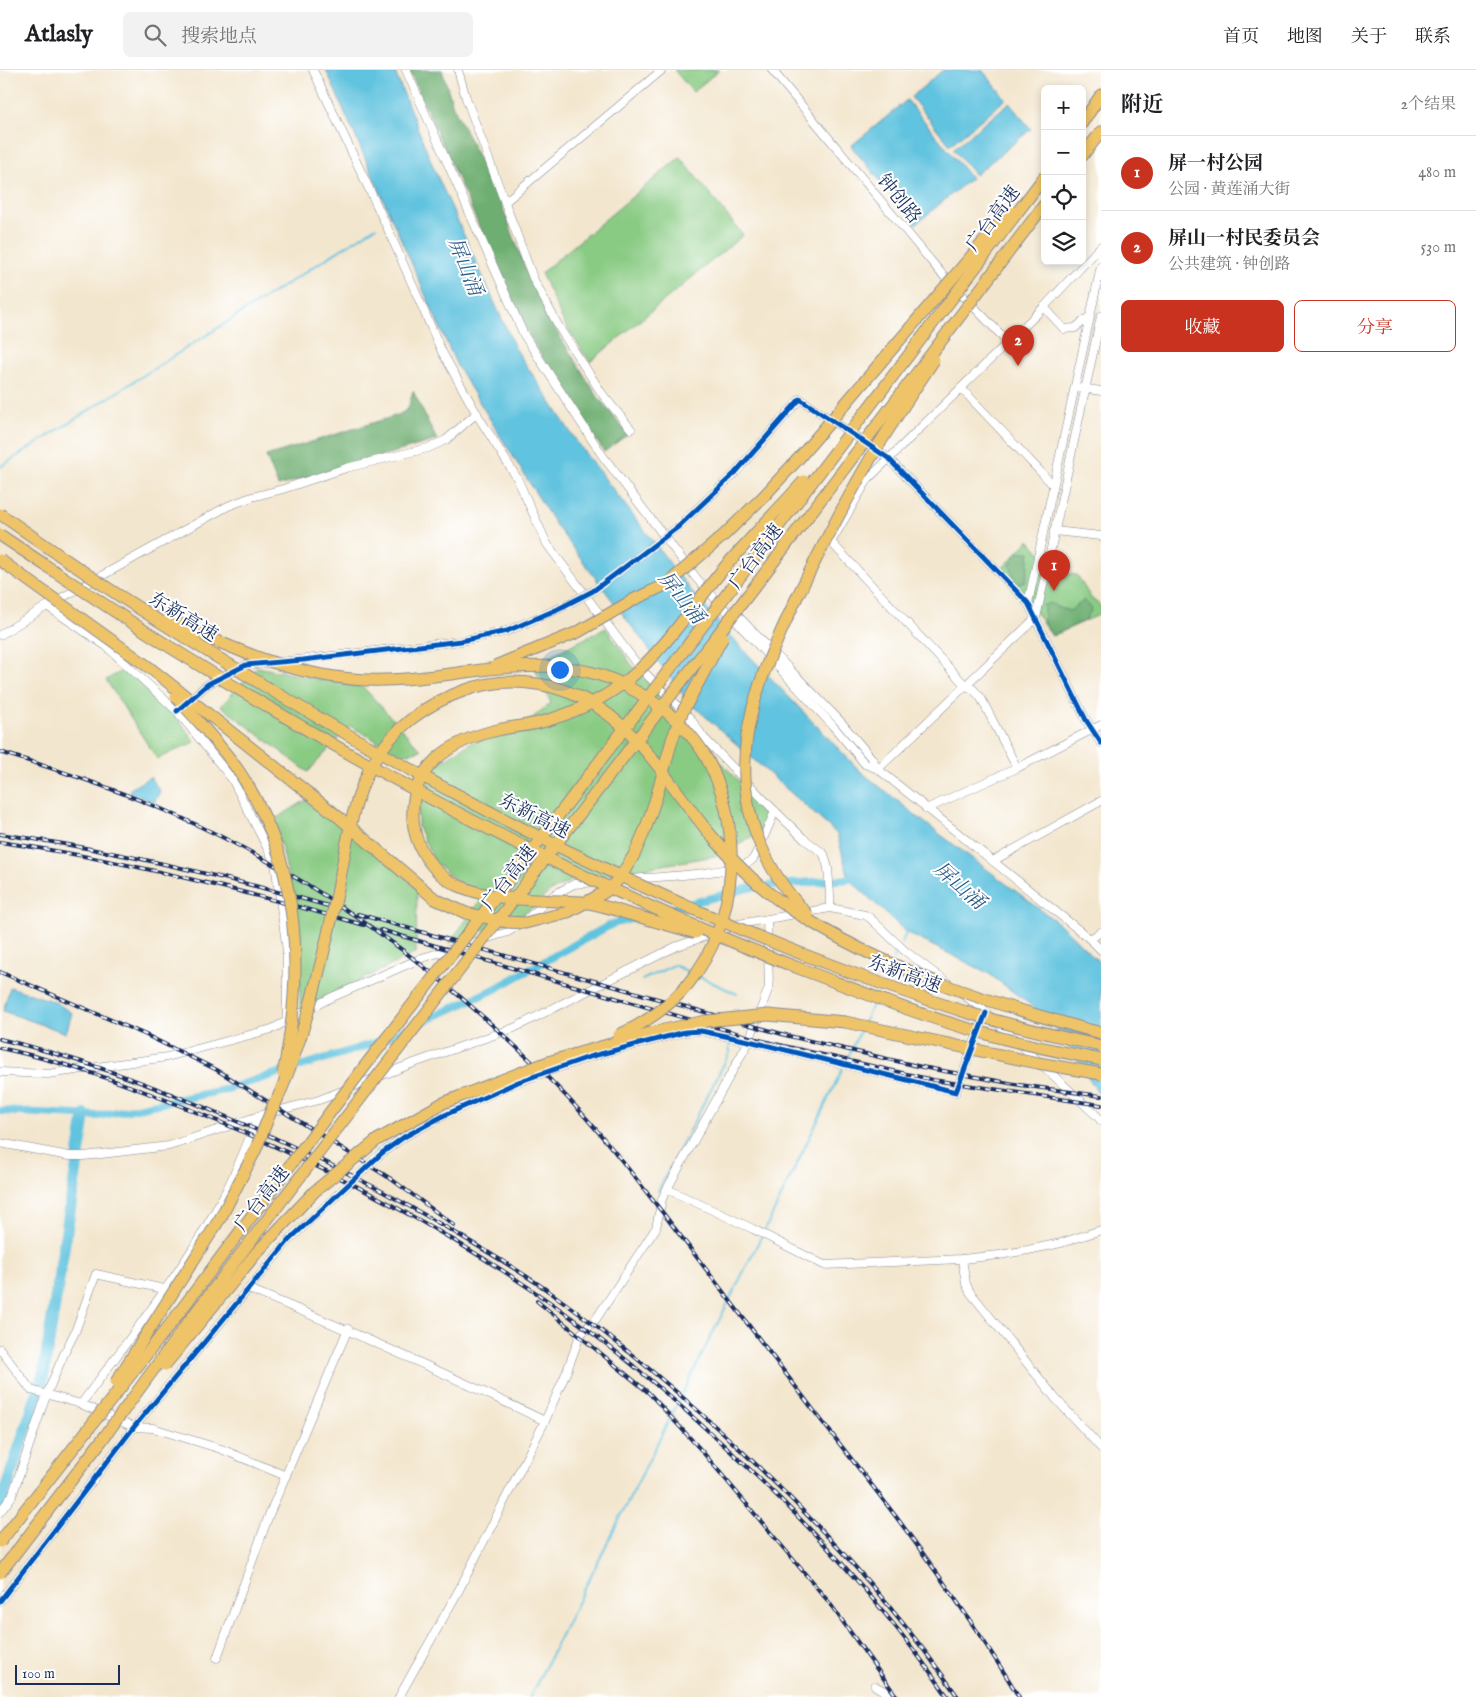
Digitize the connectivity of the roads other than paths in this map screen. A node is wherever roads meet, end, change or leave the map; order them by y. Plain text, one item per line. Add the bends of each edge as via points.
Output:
1 (313, 70) edge
2 (406, 70) edge
3 (458, 70) edge
4 (662, 70) edge
5 (772, 70) edge
6 (1101, 95) edge
7 (1101, 105) edge
8 (1086, 117) edge
9 (1086, 123) edge
10 (1101, 132) edge
11 (1101, 137) edge
12 (1086, 152) edge
13 (1086, 153) edge
14 (1042, 175) edge
15 (1041, 181) edge
16 (506, 201) junction
17 (1041, 209) edge
18 (1101, 246) edge
19 (1101, 266) edge
20 (990, 275) junction
21 (1044, 307) junction
22 (1090, 315) junction
23 (1101, 316) edge
24 (1008, 342) junction
25 (1075, 386) junction
26 (961, 388) junction
27 (1085, 388) junction
28 (1101, 391) edge
29 (870, 404) junction
30 (477, 413) junction
31 (631, 429) dead end
32 (888, 458) junction
33 (1053, 485) junction
34 (0, 514) edge
35 (1054, 531) junction
36 (0, 535) edge
37 (1101, 536) edge
38 (0, 560) edge
39 (762, 576) junction
40 (121, 597) junction
41 (1028, 603) junction
42 (48, 606) junction
43 (1036, 618) junction
44 (0, 635) edge
45 (150, 668) junction
46 (473, 672) junction
47 (966, 686) junction
48 (177, 711) junction
49 (1101, 725) edge
50 (1092, 730) junction
51 (1101, 743) edge
52 (1017, 768) junction
53 (878, 769) junction
54 (1101, 801) edge
55 (926, 808) junction
56 (775, 811) junction
57 (993, 861) junction
58 (830, 908) junction
59 (767, 920) junction
60 (824, 929) junction
61 (1101, 932) edge
62 (1090, 939) junction
63 (744, 947) junction
64 (1101, 950) edge
65 (986, 1013) junction
66 (287, 1021) junction
67 (1101, 1034) edge
68 (749, 1041) junction
69 (1101, 1046) edge
70 (590, 1050) junction
71 (1101, 1060) edge
72 (0, 1072) edge
73 (1101, 1074) edge
74 (274, 1108) junction
75 (258, 1116) junction
76 (1101, 1121) edge
77 (0, 1143) edge
78 (667, 1189) junction
79 (1101, 1230) edge
80 (962, 1259) junction
81 (164, 1289) junction
82 (248, 1289) junction
83 (348, 1329) junction
84 (0, 1349) edge
85 (46, 1396) junction
86 (81, 1404) junction
87 (545, 1420) junction
88 (134, 1427) junction
89 (82, 1435) junction
90 (102, 1440) junction
91 (1101, 1448) edge
92 (286, 1476) junction
93 (0, 1512) edge
94 (0, 1542) edge
95 (0, 1573) edge
96 (0, 1601) edge
97 (217, 1658) dead end
98 (875, 1686) dead end
99 (399, 1697) edge
100 (895, 1697) edge

1 - 30 street via 442,352
2 - 53 street via 524,336 602,455 697,578 721,598 840,721
3 - 16 street
4 - 16 street
5 - 24 street, 钟创路 via 941,273
6 - 8 highway
7 - 9 highway
10 - 12 highway
11 - 13 highway
14 - 46 highway, bridge via 799,458 700,557 667,584 578,632
15 - 29 highway, 广台高速, bridge
16 - 31 street via 534,278 560,329 603,394
17 - 20 highway, 广台高速, bridge
18 - 21 street
19 - 22 street
20 - 39 highway, 广台高速, bridge
20 - 60 highway, bridge via 869,461 828,535 783,627 751,718 745,784 757,837 786,891
21 - 22 street via 1064,329 1075,328
21 - 24 street
22 - 25 street
23 - 27 street
24 - 26 street
25 - 27 street
25 - 33 street
26 - 32 street
26 - 33 street
27 - 28 street
27 - 35 street
29 - 63 highway, bridge via 632,676 602,698 564,715 460,743 431,764 417,785 413,818 420,847 432,865 456,885 513,899 603,906
29 - 89 highway, 广台高速, bridge
30 - 42 street via 446,440 428,448 346,468 228,506
30 - 56 street via 517,478 547,544 639,667
32 - 41 street
32 - 47 street via 868,479 831,542
32 - 48 street, bridge via 800,399 736,473 678,527 593,591 558,609 506,631 461,641 246,665 208,684
33 - 41 street
34 - 40 highway, 东新高速, bridge
35 - 37 street
35 - 43 street
36 - 63 highway, 东新高速, bridge via 186,657 406,786 565,867
38 - 45 highway, bridge
39 - 45 highway, bridge via 687,701 674,732 645,830 623,873 606,892 586,904 525,923 466,913 435,899 341,819
39 - 90 highway, 广台高速, bridge via 189,1321
40 - 46 highway, bridge via 218,643 299,671 388,680
40 - 69 highway, 东新高速, bridge via 273,692 378,752 641,886 796,952 922,998
41 - 43 street
42 - 44 street
42 - 48 street via 106,646
43 - 47 street
43 - 50 street
45 - 74 highway, bridge via 238,770 271,834 287,880 294,997 292,1028
46 - 70 highway, bridge via 550,666 592,672 628,686 664,710 689,734 703,753 723,796 732,856 730,888 725,912 705,960 688,984 640,1026
47 - 52 street via 981,698
47 - 53 street
48 - 66 street via 232,779 275,863 287,951
49 - 50 street
50 - 51 street
50 - 52 street
52 - 55 street
53 - 55 street
54 - 57 street
55 - 57 street
56 - 58 street via 826,858
56 - 66 street via 752,860 737,868 574,884 555,894 508,932 422,958 330,998
57 - 62 street
58 - 59 street
58 - 65 street via 870,918 905,951
59 - 68 street via 769,987
59 - 75 street via 739,924 675,947 514,1028 319,1100
60 - 67 highway, bridge via 966,993
60 - 74 highway, bridge via 779,901 736,863 646,750 604,710 566,691 534,684 496,682 469,688 437,702 407,723 383,748 365,779 354,811 299,1042
61 - 62 street
62 - 64 street
63 - 71 highway, 东新高速, bridge via 952,1024
65 - 68 street via 956,1092
65 - 76 street
66 - 72 street via 272,1029 167,1057 48,1074
68 - 78 street
68 - 82 street via 701,1031 685,1032 588,1056 518,1082 445,1115 382,1153 289,1240
70 - 73 highway, bridge via 706,1020 768,1015 845,1022
70 - 90 highway, bridge via 548,1062 443,1103 377,1140 315,1190 258,1251
74 - 89 highway, bridge via 221,1217
75 - 77 street via 169,1146 84,1156
75 - 81 street via 225,1194
78 - 80 street via 824,1265
78 - 87 street via 656,1228 596,1319 580,1335
79 - 80 street via 1028,1250
80 - 91 street via 970,1292 1056,1399
81 - 85 street via 96,1274 75,1332
81 - 86 street
82 - 83 street
82 - 88 street
83 - 87 street
83 - 92 street
84 - 85 street via 31,1390
85 - 86 street
85 - 93 street via 12,1496
86 - 88 street
87 - 99 street via 460,1588
88 - 92 street via 153,1428 221,1449
88 - 96 street
89 - 94 highway, 广台高速, bridge
90 - 95 highway, 广台高速, bridge
92 - 97 street
98 - 100 street

